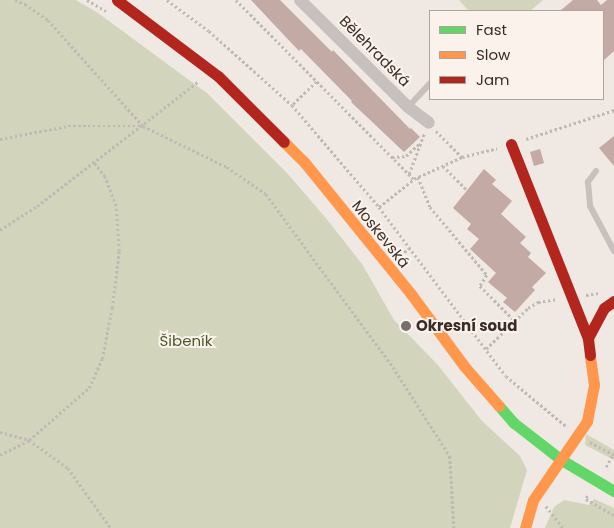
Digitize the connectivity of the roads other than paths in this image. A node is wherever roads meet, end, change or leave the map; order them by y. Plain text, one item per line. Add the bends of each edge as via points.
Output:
1 (117, 0) edge
2 (300, 0) edge
3 (429, 84) edge
4 (408, 107) junction
5 (428, 123) road end
6 (511, 144) road end
7 (596, 171) dead end
8 (614, 250) edge
9 (614, 301) edge
10 (588, 338) junction
11 (560, 460) junction
12 (614, 490) edge
13 (525, 528) edge

1 - 11 street, Moskevská via 218,76 304,163 411,294 464,366 514,423
2 - 4 street, Bělehradská
3 - 4 lane
4 - 5 street, Bělehradská
6 - 10 street
7 - 8 lane via 588,182 590,206
9 - 10 street via 604,308
10 - 11 street via 594,385 592,404 586,421
11 - 12 street, Moskevská
11 - 13 street via 533,500

